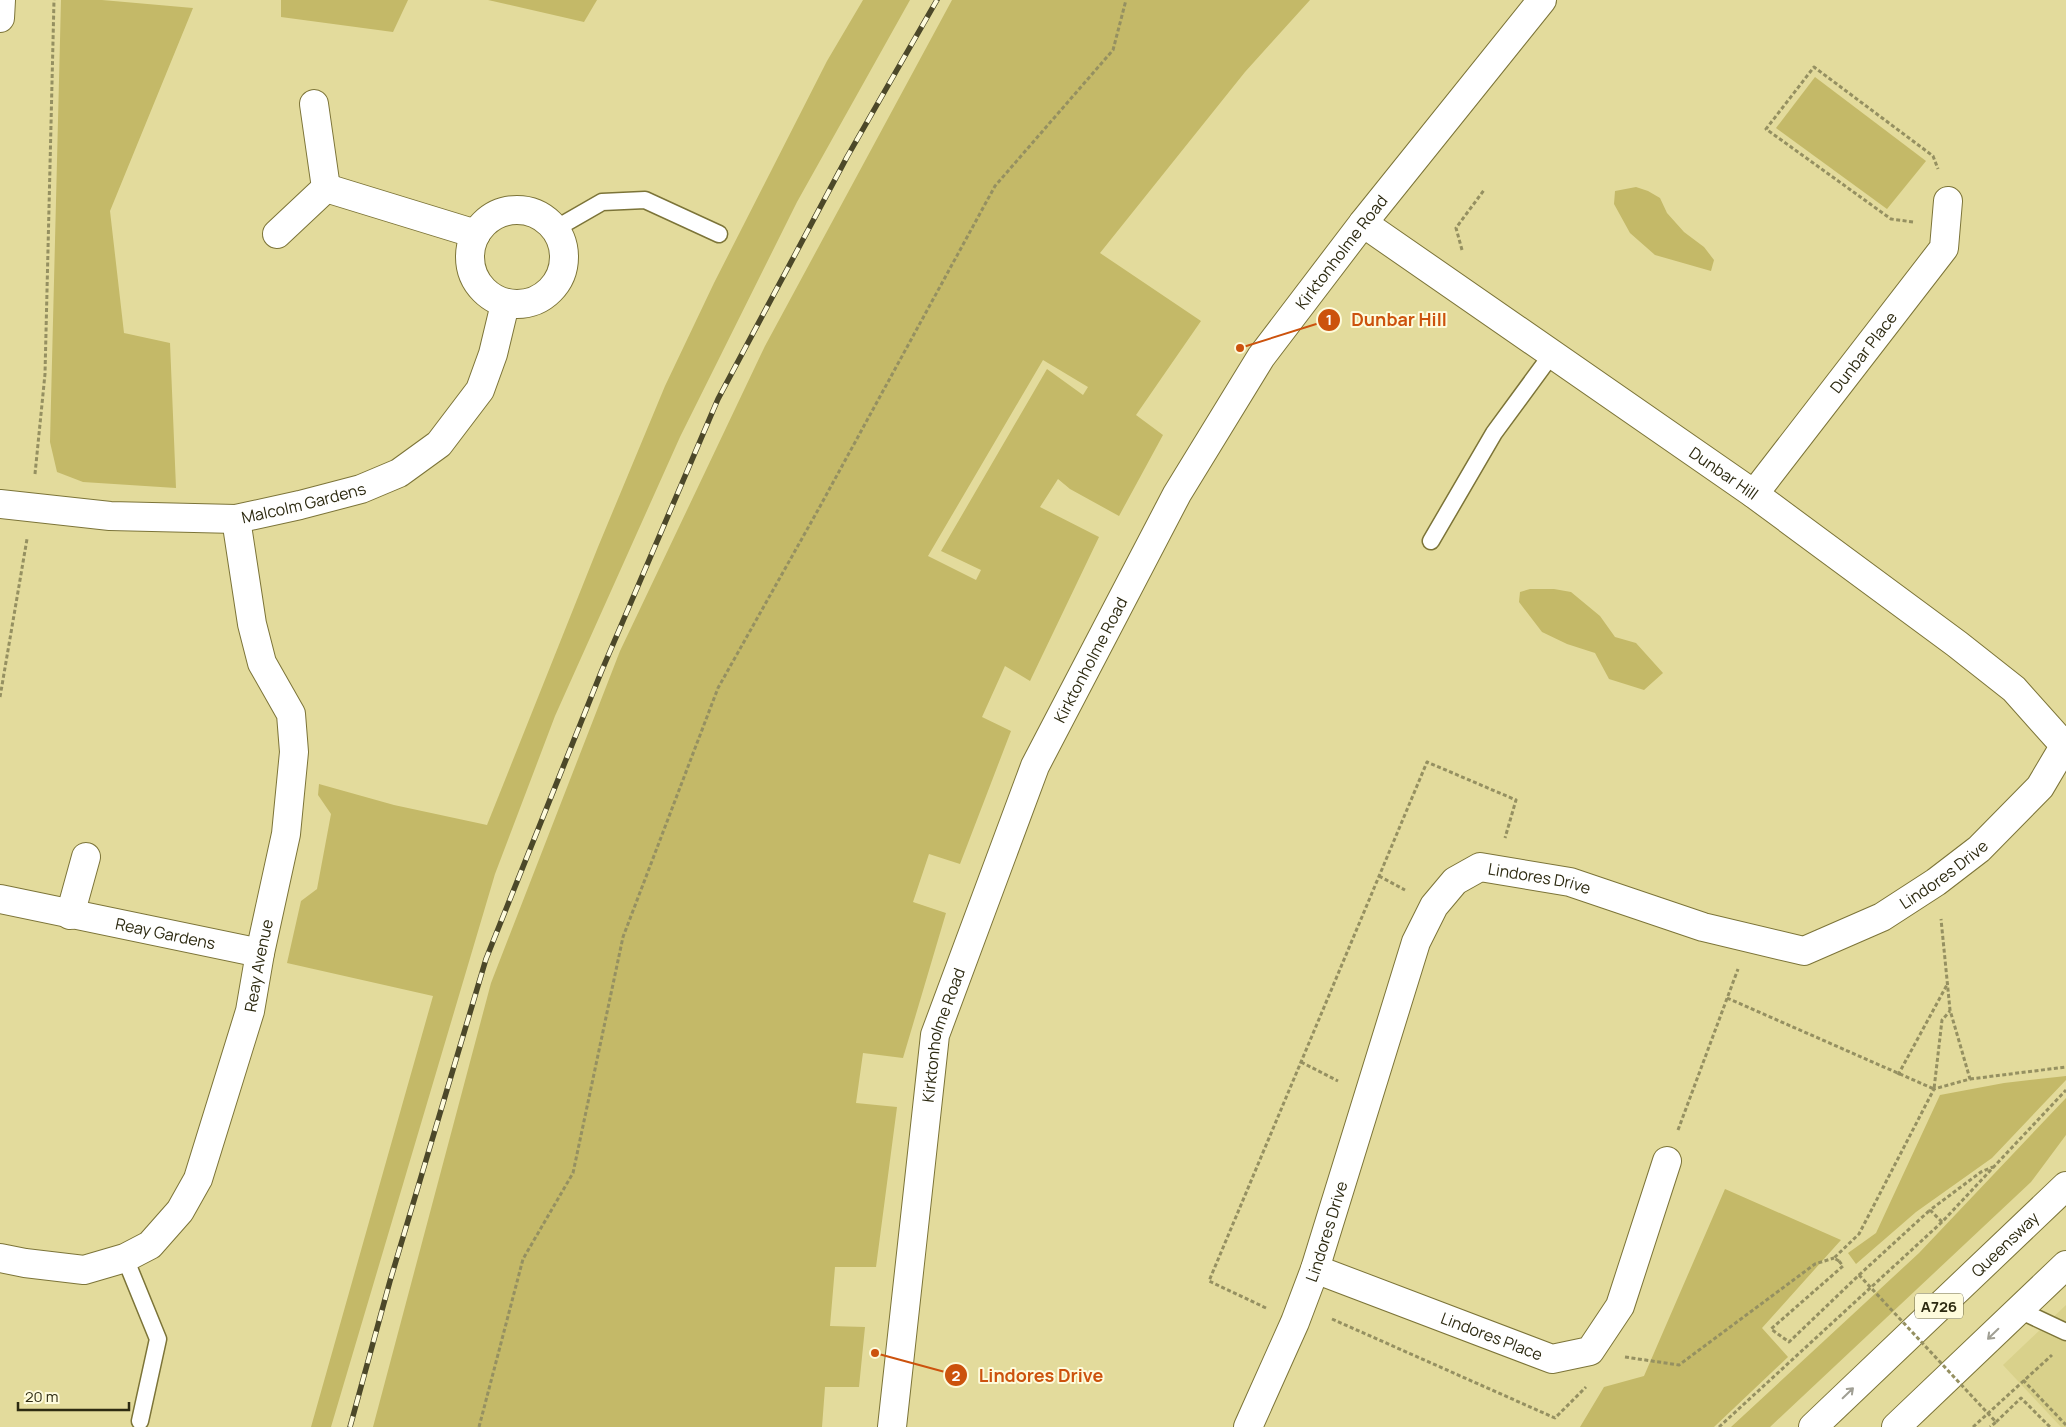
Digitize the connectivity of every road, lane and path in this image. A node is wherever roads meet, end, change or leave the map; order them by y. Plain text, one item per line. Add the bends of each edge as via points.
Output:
1 (1, 0) edge
2 (54, 0) edge
3 (1126, 0) edge
4 (1542, 0) edge
5 (0, 18) edge
6 (314, 104) dead end
7 (326, 188) junction
8 (1484, 190) dead end
9 (1947, 213) junction
10 (1364, 223) junction
11 (555, 230) junction
12 (277, 234) dead end
13 (476, 234) junction
14 (719, 234) dead end
15 (1470, 297) junction
16 (505, 304) junction
17 (1552, 354) junction
18 (1754, 494) junction
19 (0, 504) edge
20 (32, 507) junction
21 (236, 519) junction
22 (1431, 541) dead end
23 (0, 697) edge
24 (2065, 744) edge
25 (86, 856) dead end
26 (1495, 870) junction
27 (1936, 882) junction
28 (0, 899) edge
29 (70, 915) junction
30 (1750, 938) junction
31 (260, 953) junction
32 (1948, 982) junction
33 (1727, 998) junction
34 (1950, 1010) junction
35 (1301, 1062) junction
36 (2066, 1068) edge
37 (1898, 1075) junction
38 (1970, 1079) junction
39 (1934, 1089) junction
40 (2066, 1090) edge
41 (1367, 1097) junction
42 (1667, 1161) joint
43 (1996, 1165) junction
44 (2066, 1186) edge
45 (1930, 1210) junction
46 (1942, 1222) junction
47 (0, 1258) edge
48 (125, 1258) junction
49 (1834, 1258) junction
50 (2066, 1264) edge
51 (1315, 1269) junction
52 (1859, 1275) junction
53 (2019, 1310) junction
54 (1298, 1314) junction
55 (2066, 1332) edge
56 (1590, 1350) junction
57 (2059, 1350) dead end
58 (2023, 1380) junction
59 (1590, 1384) dead end
60 (140, 1421) dead end
61 (1996, 1422) junction
62 (2066, 1425) edge
63 (479, 1427) edge
64 (892, 1427) edge
65 (1248, 1427) edge
66 (1719, 1427) edge
67 (1813, 1427) edge
68 (1896, 1427) edge
69 (1973, 1427) edge
70 (1990, 1427) edge
71 (2050, 1427) edge

1 - 5 main road
2 - 20 path via 45,374
3 - 63 path via 1113,50 995,186 718,688 623,937 573,1173 523,1259
4 - 10 main road, Kirktonholme Road
6 - 7 main road
7 - 12 main road
7 - 13 main road
8 - 15 path via 1456,228 1468,267
9 - 9 path via 1934,156 1814,68 1766,129 1891,219
9 - 18 main road, Dunbar Place via 1944,248
10 - 15 main road, Dunbar Hill
10 - 64 main road, Kirktonholme Road via 1261,357 1177,494 1035,766 935,1035
11 - 13 main road via 544,218 530,211 515,210 499,213 485,221
11 - 14 lane via 602,202 645,200
11 - 16 main road via 562,242 564,256 557,282 536,300
13 - 16 main road via 470,248 474,277 482,290
15 - 17 main road, Dunbar Hill
16 - 21 main road, Malcolm Gardens via 480,390 439,444 398,473 361,489
17 - 18 main road, Dunbar Hill
17 - 22 lane via 1494,433
18 - 24 main road, Dunbar Hill via 2014,689
19 - 20 main road, Malcolm Gardens
20 - 21 main road, Malcolm Gardens via 110,516
20 - 23 path
21 - 31 main road, Reay Avenue via 252,624 262,663 291,714 294,752 286,834
24 - 27 main road, Lindores Drive via 2040,787 1979,850
25 - 29 main road
26 - 30 main road, Lindores Drive via 1570,882 1703,928
26 - 35 path via 1516,800 1427,762
26 - 41 main road, Lindores Drive via 1480,867 1455,881 1434,906 1416,942
27 - 30 main road, Lindores Drive via 1882,917 1804,951
27 - 32 path
28 - 29 main road, Reay Gardens
29 - 31 main road, Reay Gardens
30 - 33 path
31 - 48 main road, Reay Avenue via 250,1011 198,1178 180,1211 150,1245
32 - 34 path
32 - 37 path
33 - 37 path
33 - 42 path
34 - 38 path
34 - 39 path via 1942,1020
35 - 41 path
35 - 54 path via 1209,1281
36 - 38 path
37 - 39 path
38 - 39 path
39 - 49 path via 1859,1234
40 - 43 path
41 - 51 main road, Lindores Drive
42 - 56 main road via 1620,1306
43 - 45 path via 1981,1172
43 - 46 path
67 -> 44 main road, Queensway / A726
45 - 46 path
45 - 52 path
46 - 66 path
47 - 48 main road, Reay Avenue via 84,1270
48 - 60 lane via 158,1339
49 - 52 path, bridge via 1842,1266 1771,1329 1789,1342
49 - 56 path via 1815,1264 1679,1365
50 - 53 main road
51 - 54 main road, Lindores Drive
51 - 56 main road, Lindores Place via 1552,1359
52 - 61 path, bridge
53 - 55 lane
53 -> 68 main road
54 - 59 path via 1555,1418
54 - 65 main road, Lindores Drive
57 - 58 path
58 - 62 path
58 - 69 path
61 - 70 path, bridge
61 - 71 path via 2021,1398

